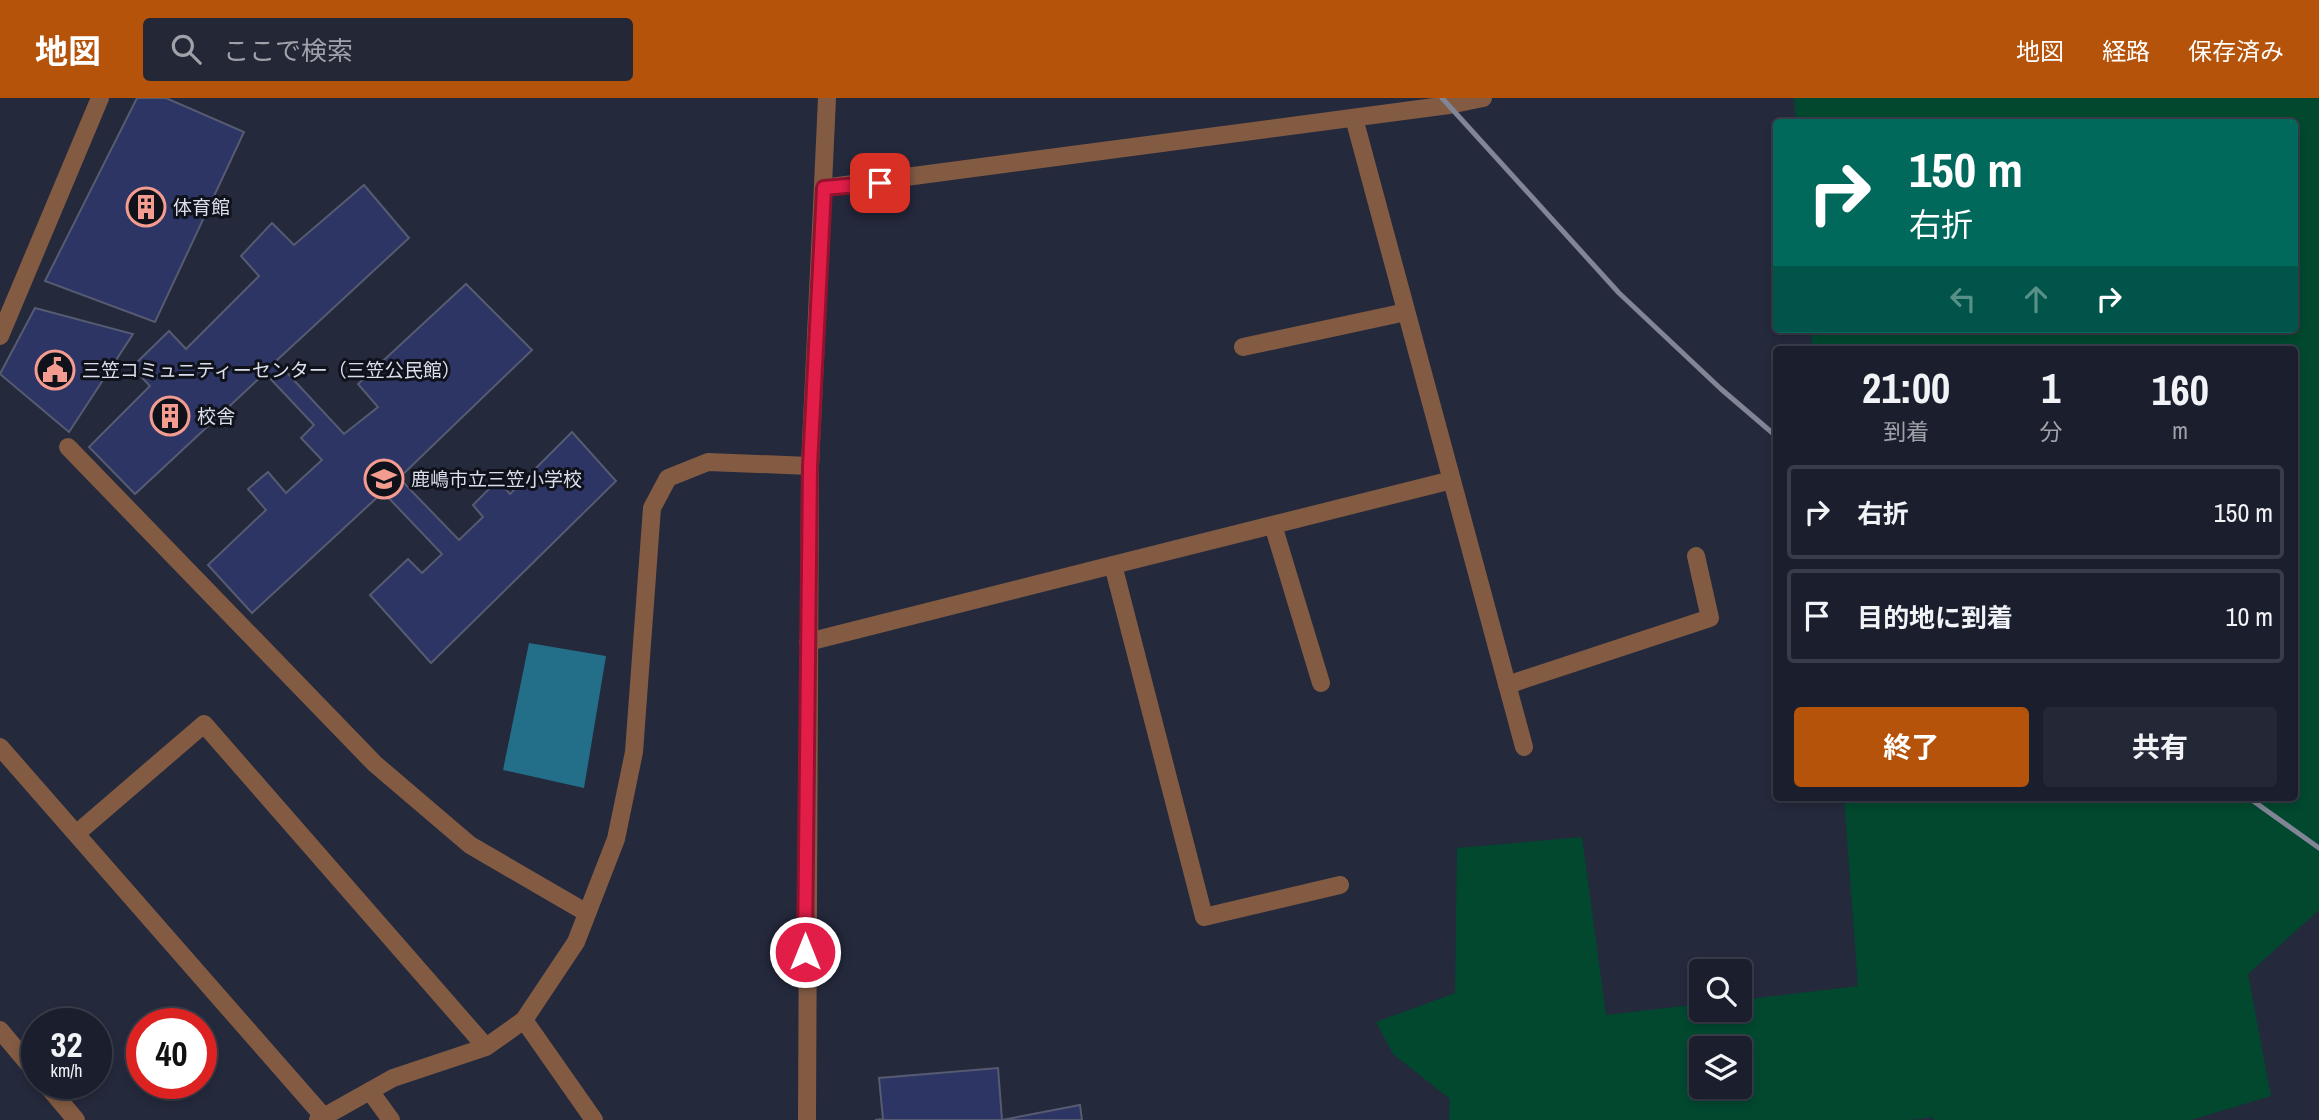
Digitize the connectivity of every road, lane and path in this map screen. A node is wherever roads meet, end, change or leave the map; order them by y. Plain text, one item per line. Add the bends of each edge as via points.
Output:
1 (100, 98) edge
2 (827, 98) edge
3 (1483, 98) edge
4 (1354, 118) junction
5 (824, 188) junction
6 (1406, 312) junction
7 (0, 336) edge
8 (1243, 346) dead end
9 (68, 447) dead end
10 (810, 466) junction
11 (1452, 480) junction
12 (1273, 525) junction
13 (1696, 556) dead end
14 (1113, 565) junction
15 (808, 642) junction
16 (1321, 683) dead end
17 (1507, 685) junction
18 (0, 747) edge
19 (1524, 747) dead end
20 (76, 834) junction
21 (1340, 885) dead end
22 (587, 913) junction
23 (524, 1020) junction
24 (0, 1030) edge
25 (486, 1047) junction
26 (21, 1055) edge
27 (370, 1091) junction
28 (58, 1099) edge
29 (321, 1118) edge
30 (76, 1120) edge
31 (391, 1120) edge
32 (594, 1120) edge
33 (807, 1120) edge

1 - 7 street
2 - 5 street
3 - 4 street
4 - 5 street
4 - 6 street
5 - 10 street
6 - 8 street
6 - 11 street
9 - 22 street via 375,764 470,845
10 - 15 street
10 - 22 street via 708,462 668,478 653,508 634,752 616,839
11 - 12 street
11 - 17 street
12 - 14 street
12 - 16 street
13 - 17 street via 1710,618
14 - 15 street
14 - 21 street via 1204,917
15 - 33 street
17 - 19 street
18 - 20 street
20 - 25 street via 204,724
20 - 29 street
22 - 23 street via 576,942
23 - 25 street
23 - 32 street
24 - 26 street
25 - 27 street via 393,1078
27 - 29 street
27 - 31 street
28 - 30 street

